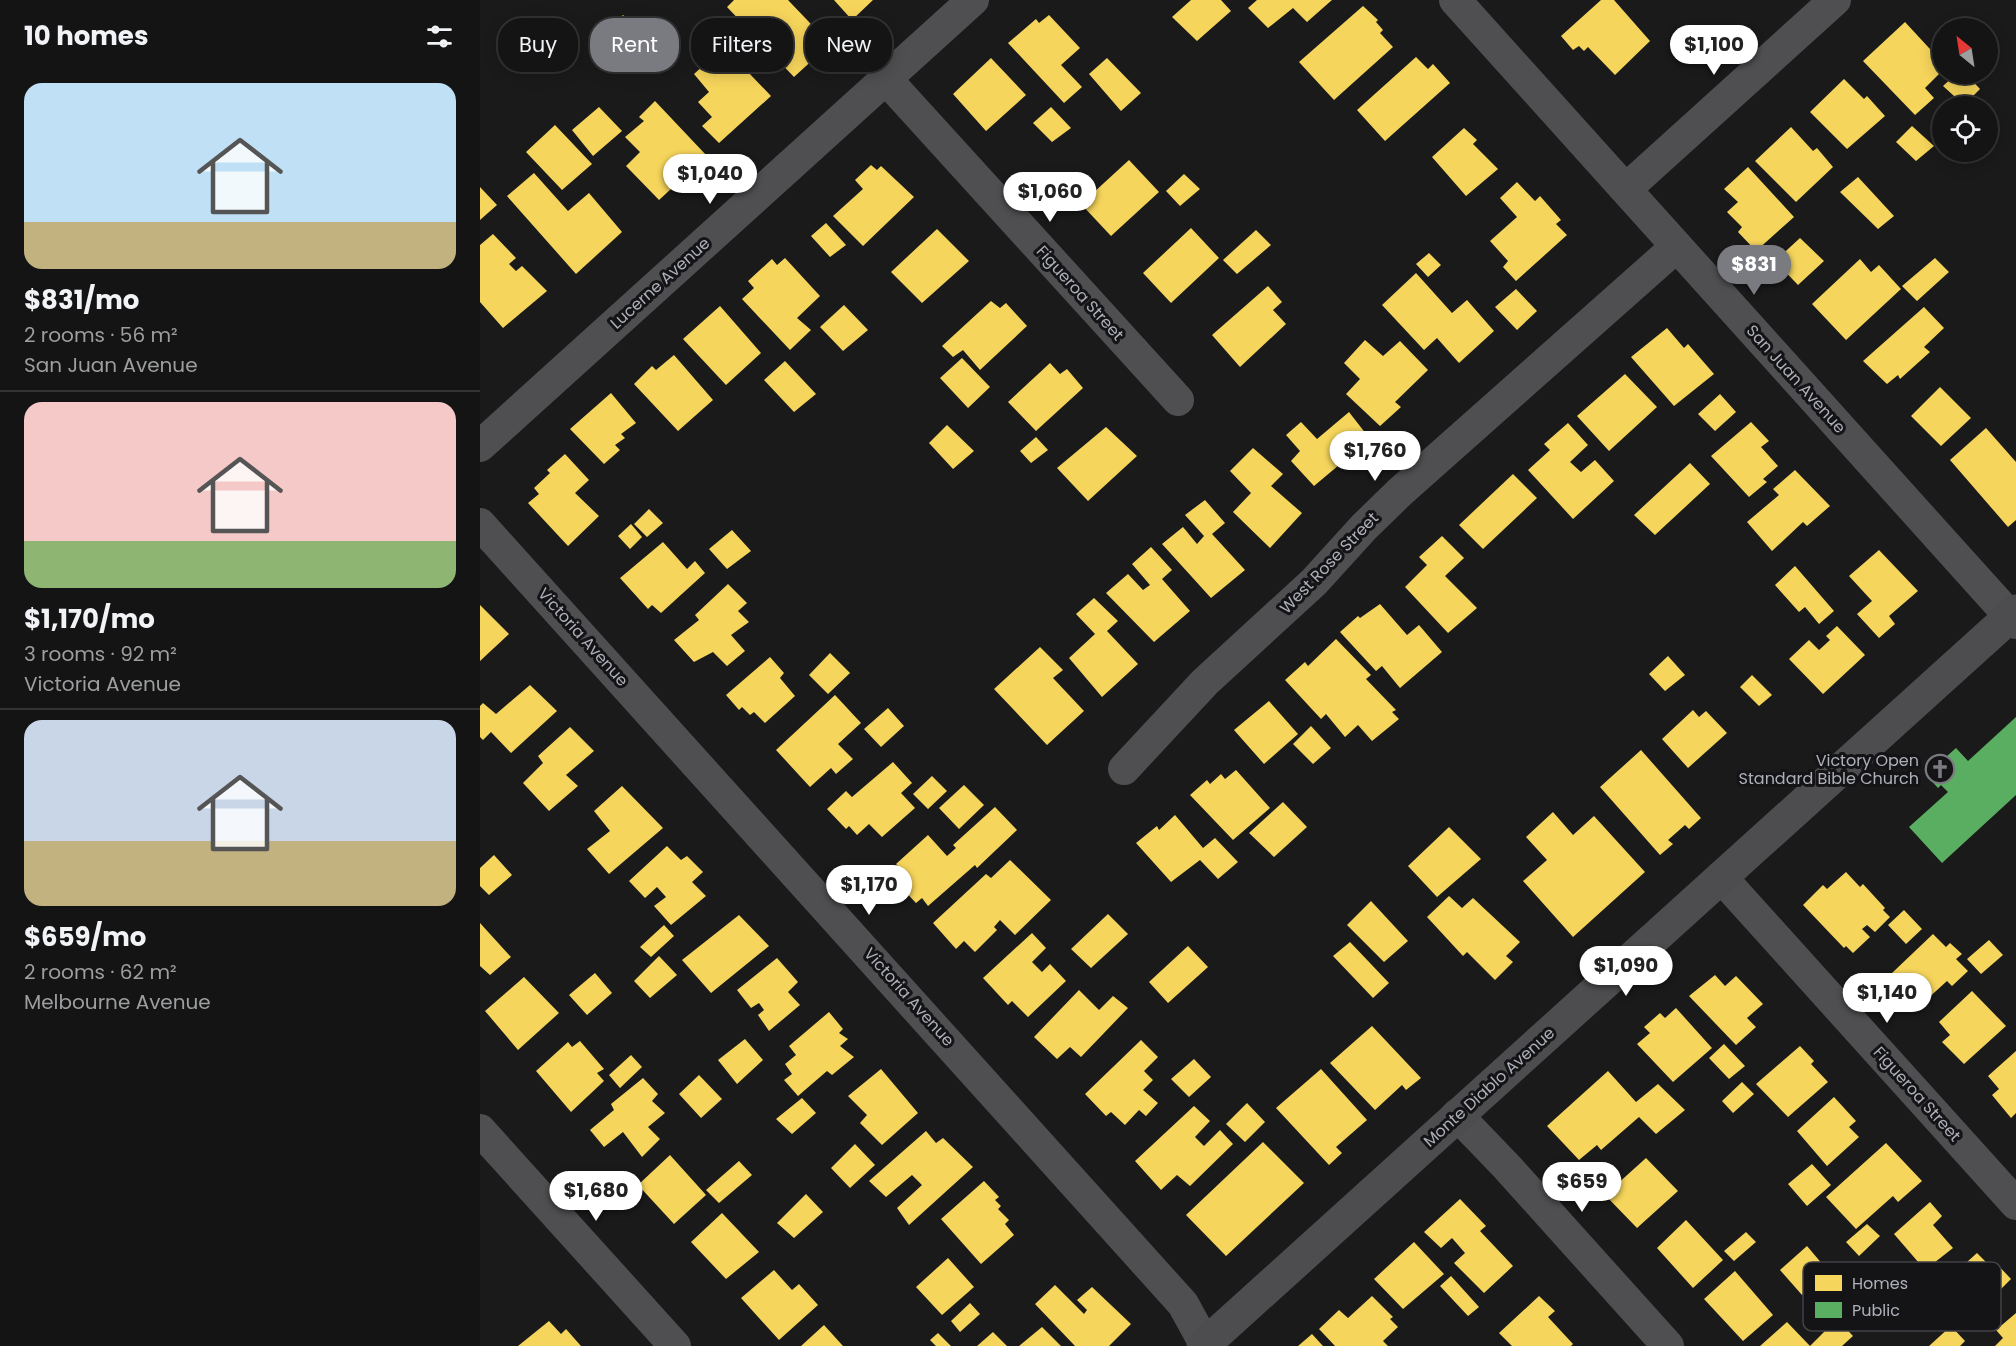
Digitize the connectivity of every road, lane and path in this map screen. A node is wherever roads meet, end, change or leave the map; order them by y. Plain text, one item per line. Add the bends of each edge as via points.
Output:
1 (973, 0) edge
2 (1455, 0) edge
3 (1835, 0) edge
4 (886, 79) junction
5 (1626, 189) junction
6 (1676, 247) junction
7 (1178, 400) dead end
8 (480, 446) edge
9 (480, 524) edge
10 (2014, 617) edge
11 (1124, 769) dead end
12 (1721, 877) junction
13 (1457, 1115) junction
14 (480, 1130) edge
15 (2016, 1204) edge
16 (670, 1344) edge
17 (1204, 1345) edge
18 (1668, 1346) edge

1 - 4 street, Lucerne Avenue
2 - 5 street, San Juan Avenue
3 - 5 street
4 - 7 street, Figueroa Street
4 - 8 street, Lucerne Avenue
5 - 6 street, San Juan Avenue
6 - 10 street, San Juan Avenue
6 - 11 street, West Rose Street via 1392,499 1314,582 1205,682
9 - 17 street, Victoria Avenue via 1184,1304
10 - 12 street, Monte Diablo Avenue
12 - 13 street, Monte Diablo Avenue
12 - 15 street, Figueroa Street
13 - 17 street, Monte Diablo Avenue
13 - 18 street
14 - 16 street

